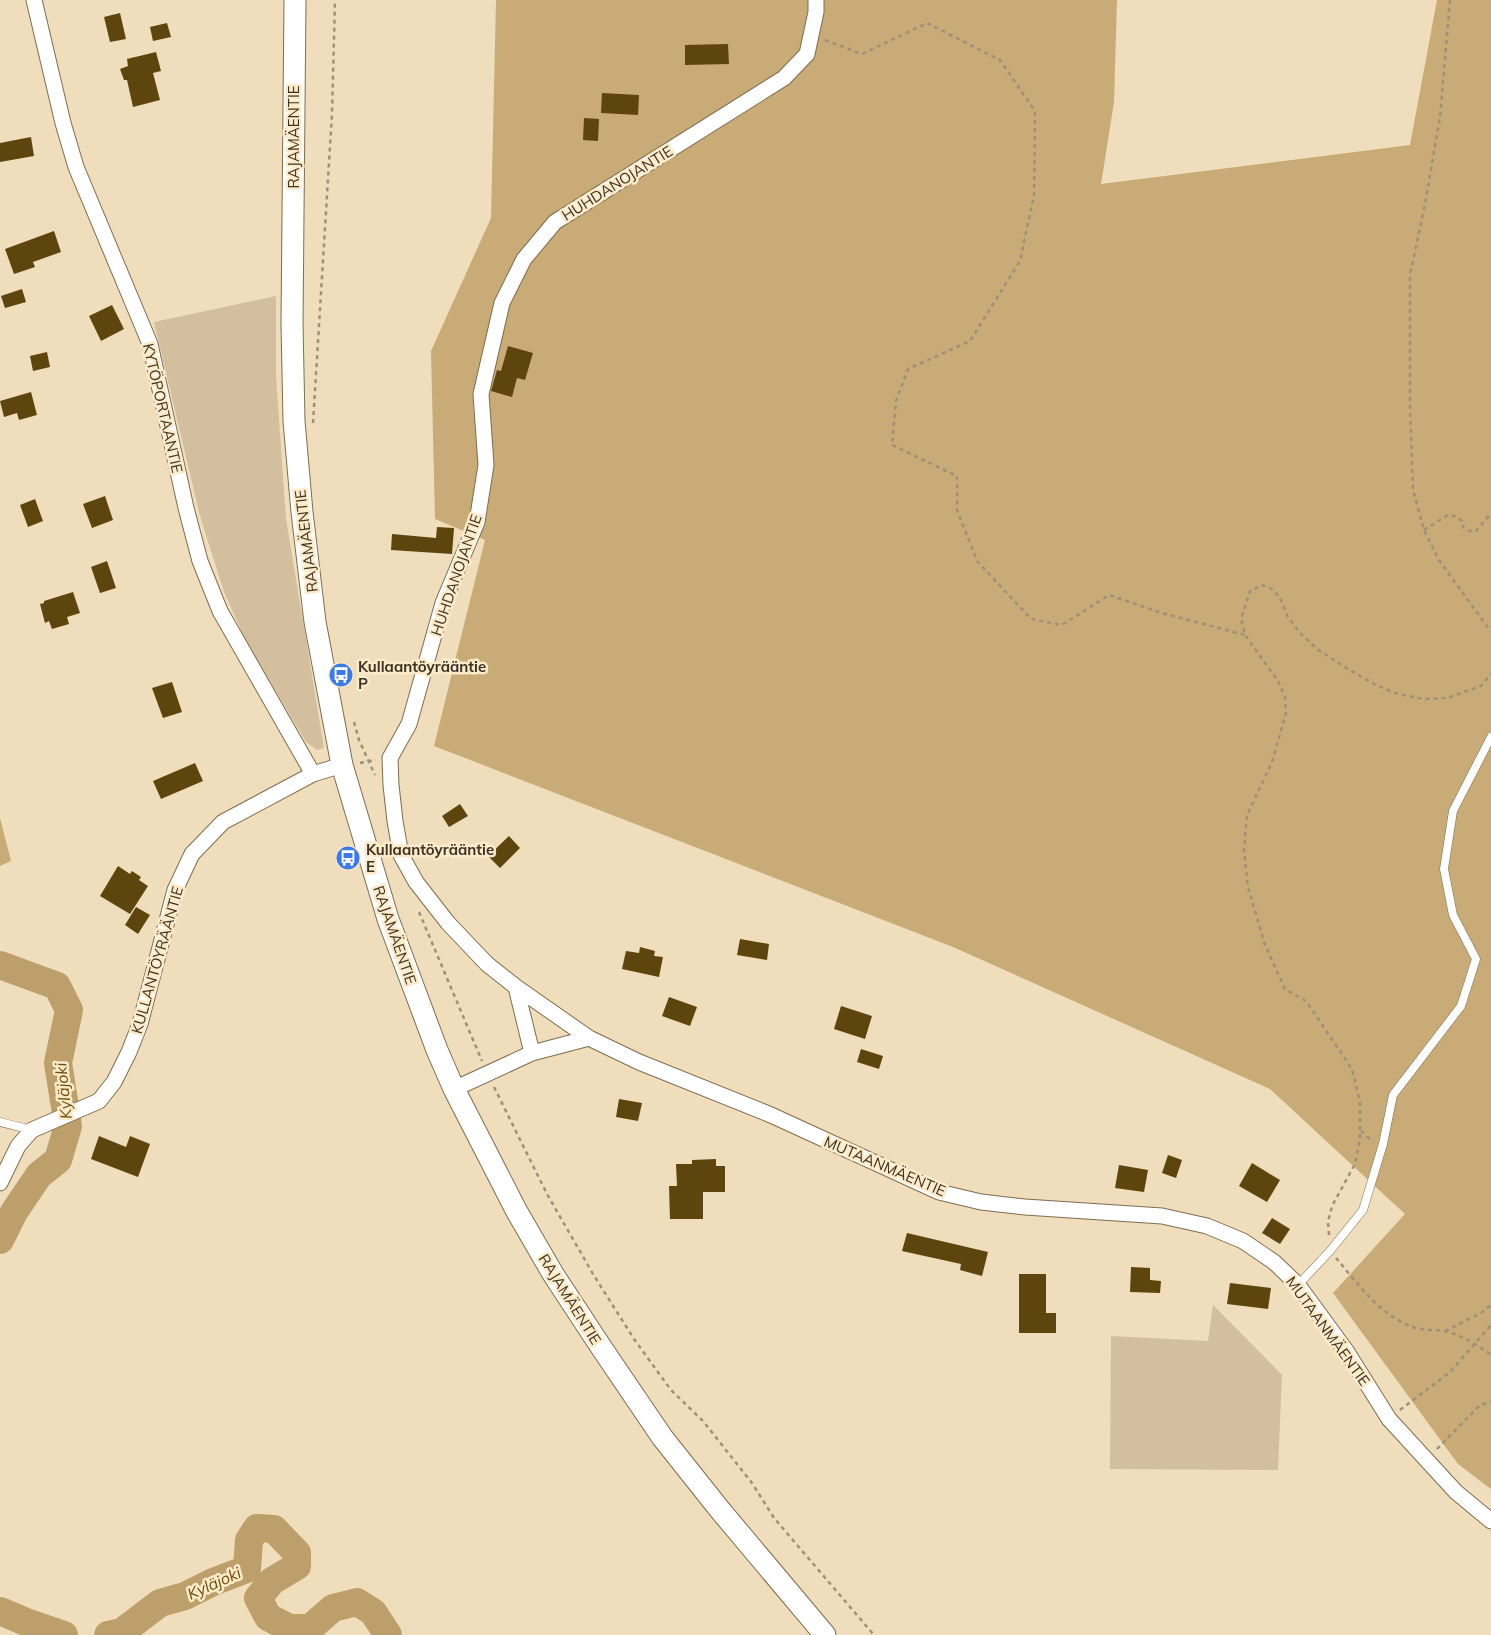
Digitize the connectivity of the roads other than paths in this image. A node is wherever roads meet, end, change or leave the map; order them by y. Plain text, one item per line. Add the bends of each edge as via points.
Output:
1 (34, 0) edge
2 (294, 0) edge
3 (816, 0) edge
4 (1491, 737) edge
5 (390, 758) joint
6 (342, 766) junction
7 (313, 774) junction
8 (516, 987) junction
9 (589, 1038) junction
10 (532, 1053) junction
11 (454, 1089) junction
12 (0, 1122) edge
13 (32, 1130) junction
14 (0, 1183) edge
15 (1298, 1285) junction
16 (1491, 1520) edge
17 (824, 1635) edge

1 - 7 street, KYTÖPORTAANTIE via 76,167 150,344 200,561 220,611
2 - 6 main road, RAJAMÄENTIE via 294,421 316,622
3 - 5 street, HUHDANOJANTIE via 807,54 784,78 555,222 524,260 502,303 481,394 486,465 477,522 443,603 409,724
4 - 15 lane via 1453,811 1444,869 1453,915 1476,959 1461,1006 1393,1094 1363,1210
5 - 8 street, MUTAANMÄENTIE via 390,785 401,855 416,882 448,923 487,964
6 - 7 street, KULLANTÖYRÄÄNTIE
6 - 11 main road, RAJAMÄENTIE via 388,919
7 - 13 street, KULLANTÖYRÄÄNTIE via 223,822 192,854 175,890 145,1006 129,1052 114,1082 98,1100
8 - 9 street, MUTAANMÄENTIE
8 - 10 street
9 - 10 street
9 - 15 street, MUTAANMÄENTIE via 639,1062 771,1115 939,1192 981,1202 1162,1216 1207,1226 1243,1241 1274,1262
10 - 11 street
11 - 17 main road, RAJAMÄENTIE via 516,1210 601,1348 662,1437
12 - 13 lane
13 - 14 street, KULLANTÖYRÄÄNTIE via 18,1146
15 - 16 street, MUTAANMÄENTIE via 1390,1419 1456,1492

